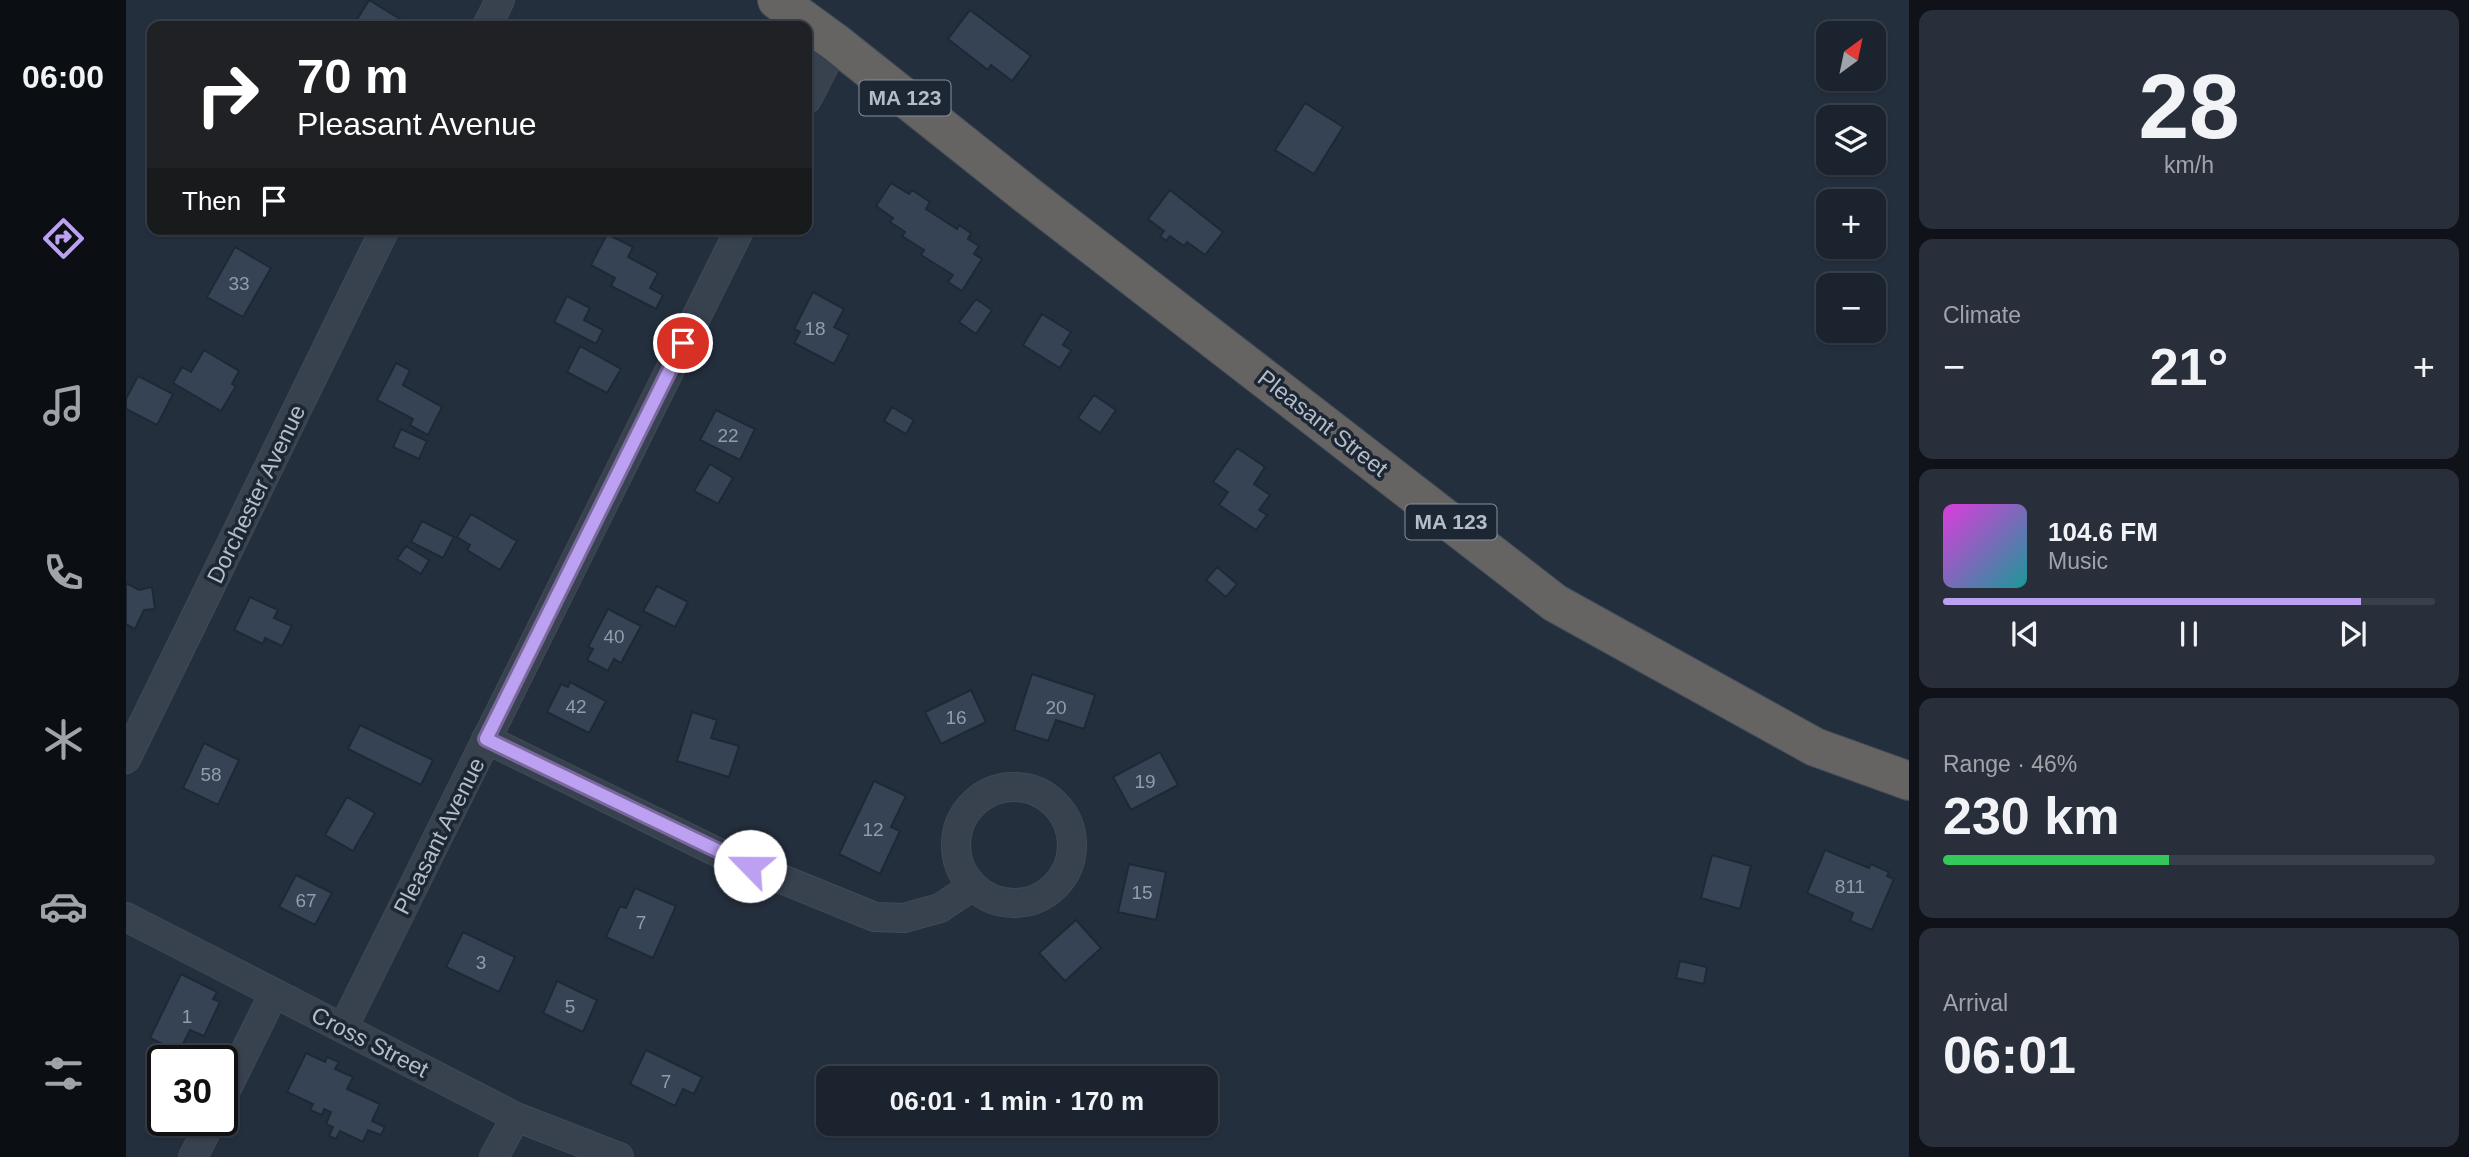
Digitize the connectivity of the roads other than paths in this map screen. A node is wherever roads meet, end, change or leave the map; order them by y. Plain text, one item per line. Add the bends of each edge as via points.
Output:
1 (500, 0) edge
2 (777, 0) edge
3 (490, 21) edge
4 (806, 21) edge
5 (812, 26) edge
6 (836, 43) junction
7 (812, 89) edge
8 (383, 235) edge
9 (737, 235) edge
10 (486, 739) junction
11 (126, 759) edge
12 (1909, 781) edge
13 (973, 886) junction
14 (126, 917) edge
15 (274, 993) junction
16 (343, 1028) junction
17 (238, 1066) edge
18 (516, 1117) junction
19 (204, 1136) edge
20 (193, 1157) edge
21 (494, 1157) edge
22 (618, 1157) edge

1 - 3 street
2 - 4 highway, Pleasant Street / MA 123
5 - 6 highway, Pleasant Street / MA 123
6 - 7 street
6 - 12 highway, Pleasant Street / MA 123 via 1555,603 1815,747
8 - 11 street, Dorchester Avenue
9 - 10 street, Pleasant Avenue
10 - 13 street via 725,856 875,918 904,918 940,908
10 - 16 street, Pleasant Avenue
13 - 13 street via 986,896 1018,903 1049,891 1060,880 1072,849 1069,828 1059,809 1043,795 1023,787 981,796 970,806 957,832 958,861
14 - 15 street, Cross Street
15 - 16 street, Cross Street
15 - 17 street
16 - 18 street, Cross Street
18 - 21 street
18 - 22 street, Cross Street
19 - 20 street

